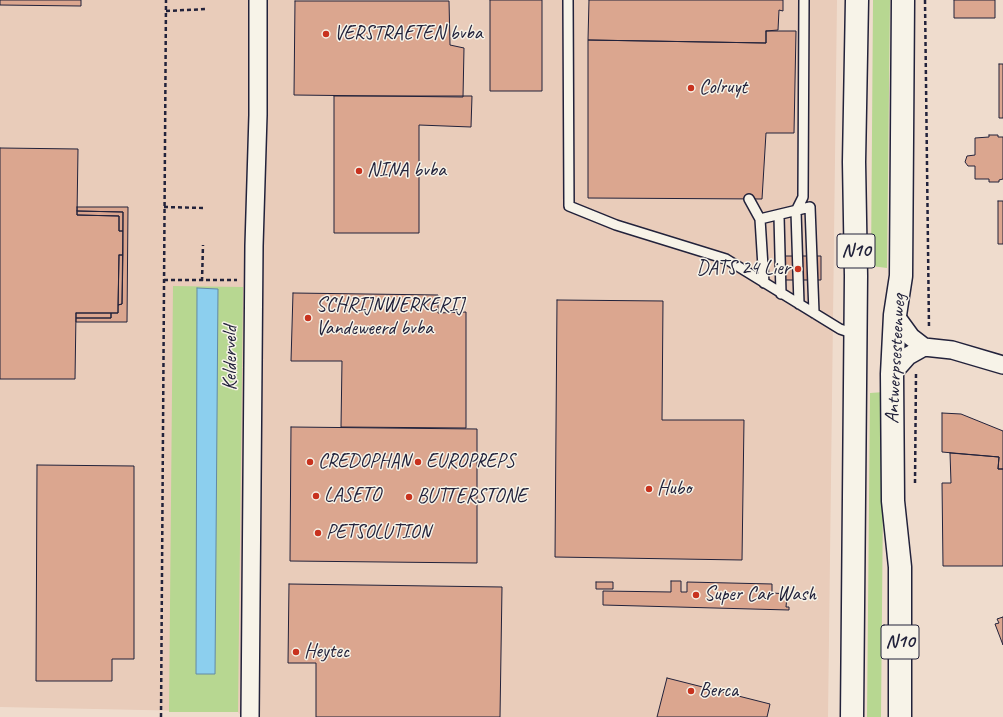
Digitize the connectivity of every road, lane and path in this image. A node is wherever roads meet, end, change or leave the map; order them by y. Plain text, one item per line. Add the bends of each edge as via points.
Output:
1 (166, 0) edge
2 (258, 0) edge
3 (568, 0) edge
4 (804, 0) edge
5 (857, 0) edge
6 (903, 0) edge
7 (925, 0) edge
8 (207, 9) dead end
9 (166, 11) junction
10 (748, 199) dead end
11 (164, 207) junction
12 (204, 208) dead end
13 (796, 211) junction
14 (779, 216) junction
15 (760, 219) junction
16 (203, 245) dead end
17 (254, 279) junction
18 (164, 280) junction
19 (202, 281) junction
20 (764, 282) junction
21 (781, 294) junction
22 (799, 304) junction
23 (814, 313) junction
24 (895, 315) junction
25 (855, 334) junction
26 (927, 347) junction
27 (1003, 365) edge
28 (892, 374) junction
29 (161, 717) edge
30 (250, 717) edge
31 (852, 717) edge
32 (900, 717) edge

1 - 9 path
2 - 17 street, Kelderveld
3 - 20 lane via 569,206 616,225 726,259
4 - 13 lane via 803,196
5 - 25 main road, Antwerpsesteenweg / N10 via 854,162
6 - 24 main road, Antwerpsesteenweg / N10 via 901,276
7 - 26 path
8 - 9 path
9 - 11 path
10 - 15 lane
11 - 12 path
11 - 18 path
13 - 14 lane
13 - 22 lane
13 - 23 lane via 810,207
14 - 15 lane
14 - 21 lane
15 - 20 lane
16 - 19 path
17 - 19 path
17 - 30 street, Kelderveld
18 - 19 path
18 - 29 path
20 - 21 lane
21 - 22 lane
22 - 23 lane
23 - 25 lane via 840,329
24 - 26 street via 912,337
24 - 28 main road, Antwerpsesteenweg / N10
25 - 31 main road, Antwerpsesteenweg / N10
26 - 27 street via 952,350
26 - 28 street via 908,356
28 - 32 main road, Antwerpsesteenweg / N10 via 893,501 900,567

